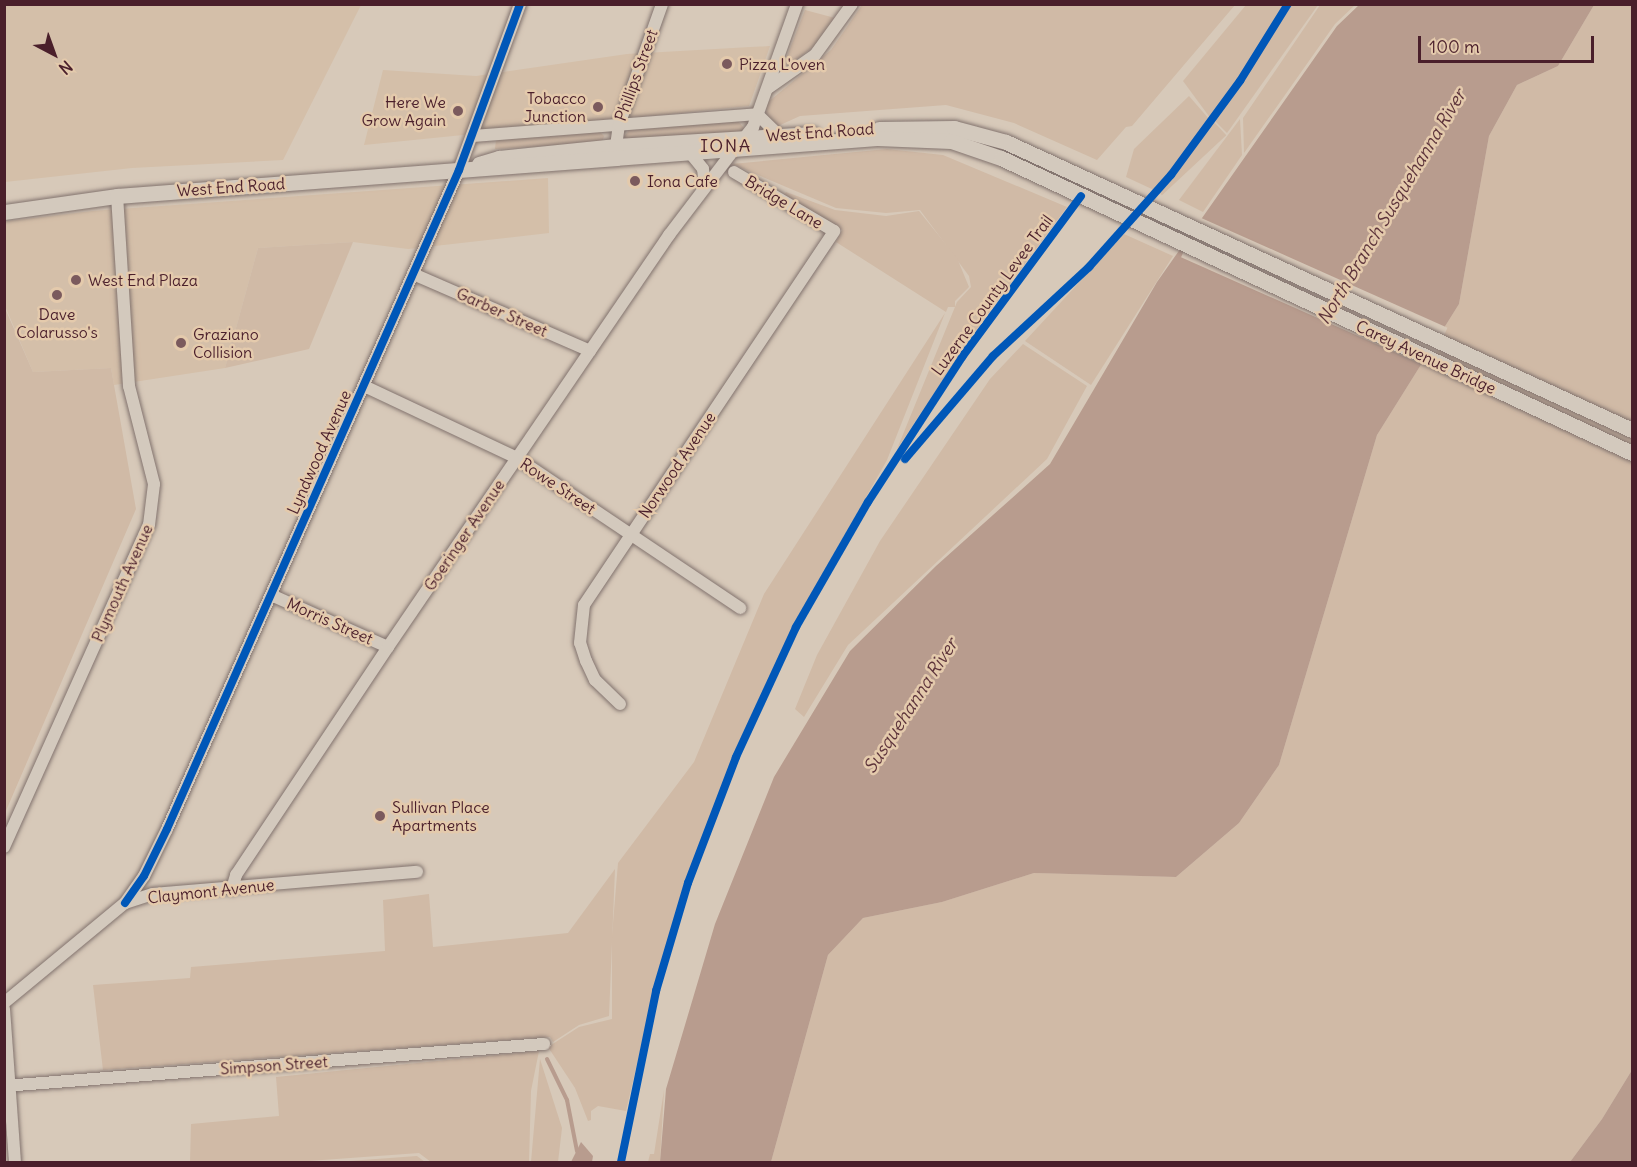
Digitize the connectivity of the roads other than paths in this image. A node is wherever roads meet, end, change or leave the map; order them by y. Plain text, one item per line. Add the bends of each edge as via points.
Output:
1 (520, 4) edge
2 (662, 4) edge
3 (797, 4) edge
4 (852, 4) edge
5 (768, 88) junction
6 (757, 114) junction
7 (619, 125) junction
8 (473, 136) junction
9 (780, 136) junction
10 (745, 137) junction
11 (615, 147) junction
12 (733, 151) junction
13 (692, 154) junction
14 (459, 170) junction
15 (734, 172) dead end
16 (1101, 185) joint
17 (705, 186) junction
18 (117, 196) junction
19 (1089, 200) joint
20 (4, 212) edge
21 (834, 231) joint
22 (413, 274) junction
23 (590, 351) junction
24 (364, 386) junction
25 (1632, 430) edge
26 (1632, 453) edge
27 (517, 458) junction
28 (630, 535) junction
29 (271, 595) junction
30 (740, 608) dead end
31 (388, 647) junction
32 (620, 704) dead end
33 (4, 847) edge
34 (417, 872) dead end
35 (232, 889) junction
36 (125, 903) junction
37 (4, 1003) edge
38 (4, 1009) edge
39 (544, 1044) dead end
40 (7, 1086) edge
41 (15, 1162) edge

1 - 8 street, Lyndwood Avenue
2 - 7 street, Phillips Street
3 - 5 street
4 - 5 street via 815,55
5 - 6 street
6 - 7 street, West End Road
6 - 9 street
6 - 10 street
7 - 8 street, West End Road
7 - 11 street, Phillips Street
8 - 14 street, Lyndwood Avenue
9 - 10 main road, West End Road
9 - 16 main road, West End Road via 900,126 954,128 1006,142
10 - 11 main road, West End Road
11 - 14 main road, West End Road via 499,158
12 - 13 main road, West End Road
12 - 17 street, Goeringer Avenue
12 - 19 main road, West End Road via 877,138 945,140 984,151
13 - 14 main road, West End Road
13 - 17 street via 703,169
14 - 18 main road, West End Road
14 - 22 street, Lyndwood Avenue
15 - 21 street, Bridge Lane
16 - 25 main road, Carey Avenue Bridge
17 - 23 street, Goeringer Avenue
18 - 20 main road, West End Road
18 - 33 street, Plymouth Avenue via 129,386 154,484 149,525
19 - 26 main road, Carey Avenue Bridge
21 - 28 street, Norwood Avenue
22 - 23 street, Garber Street
22 - 24 street, Lyndwood Avenue
23 - 27 street, Goeringer Avenue
24 - 27 street, Rowe Street
24 - 29 street, Lyndwood Avenue
27 - 28 street, Rowe Street
27 - 31 street, Goeringer Avenue
28 - 30 street, Rowe Street
28 - 32 street, Norwood Avenue via 581,615 580,643 586,661 595,680
29 - 31 street, Morris Street
29 - 36 street, Lyndwood Avenue via 167,829 144,876
31 - 35 street, Goeringer Avenue via 236,875
34 - 35 street, Claymont Avenue
35 - 36 street, Claymont Avenue via 153,894
36 - 37 street, Claymont Avenue
38 - 40 street
39 - 40 street, Simpson Street
40 - 41 street

